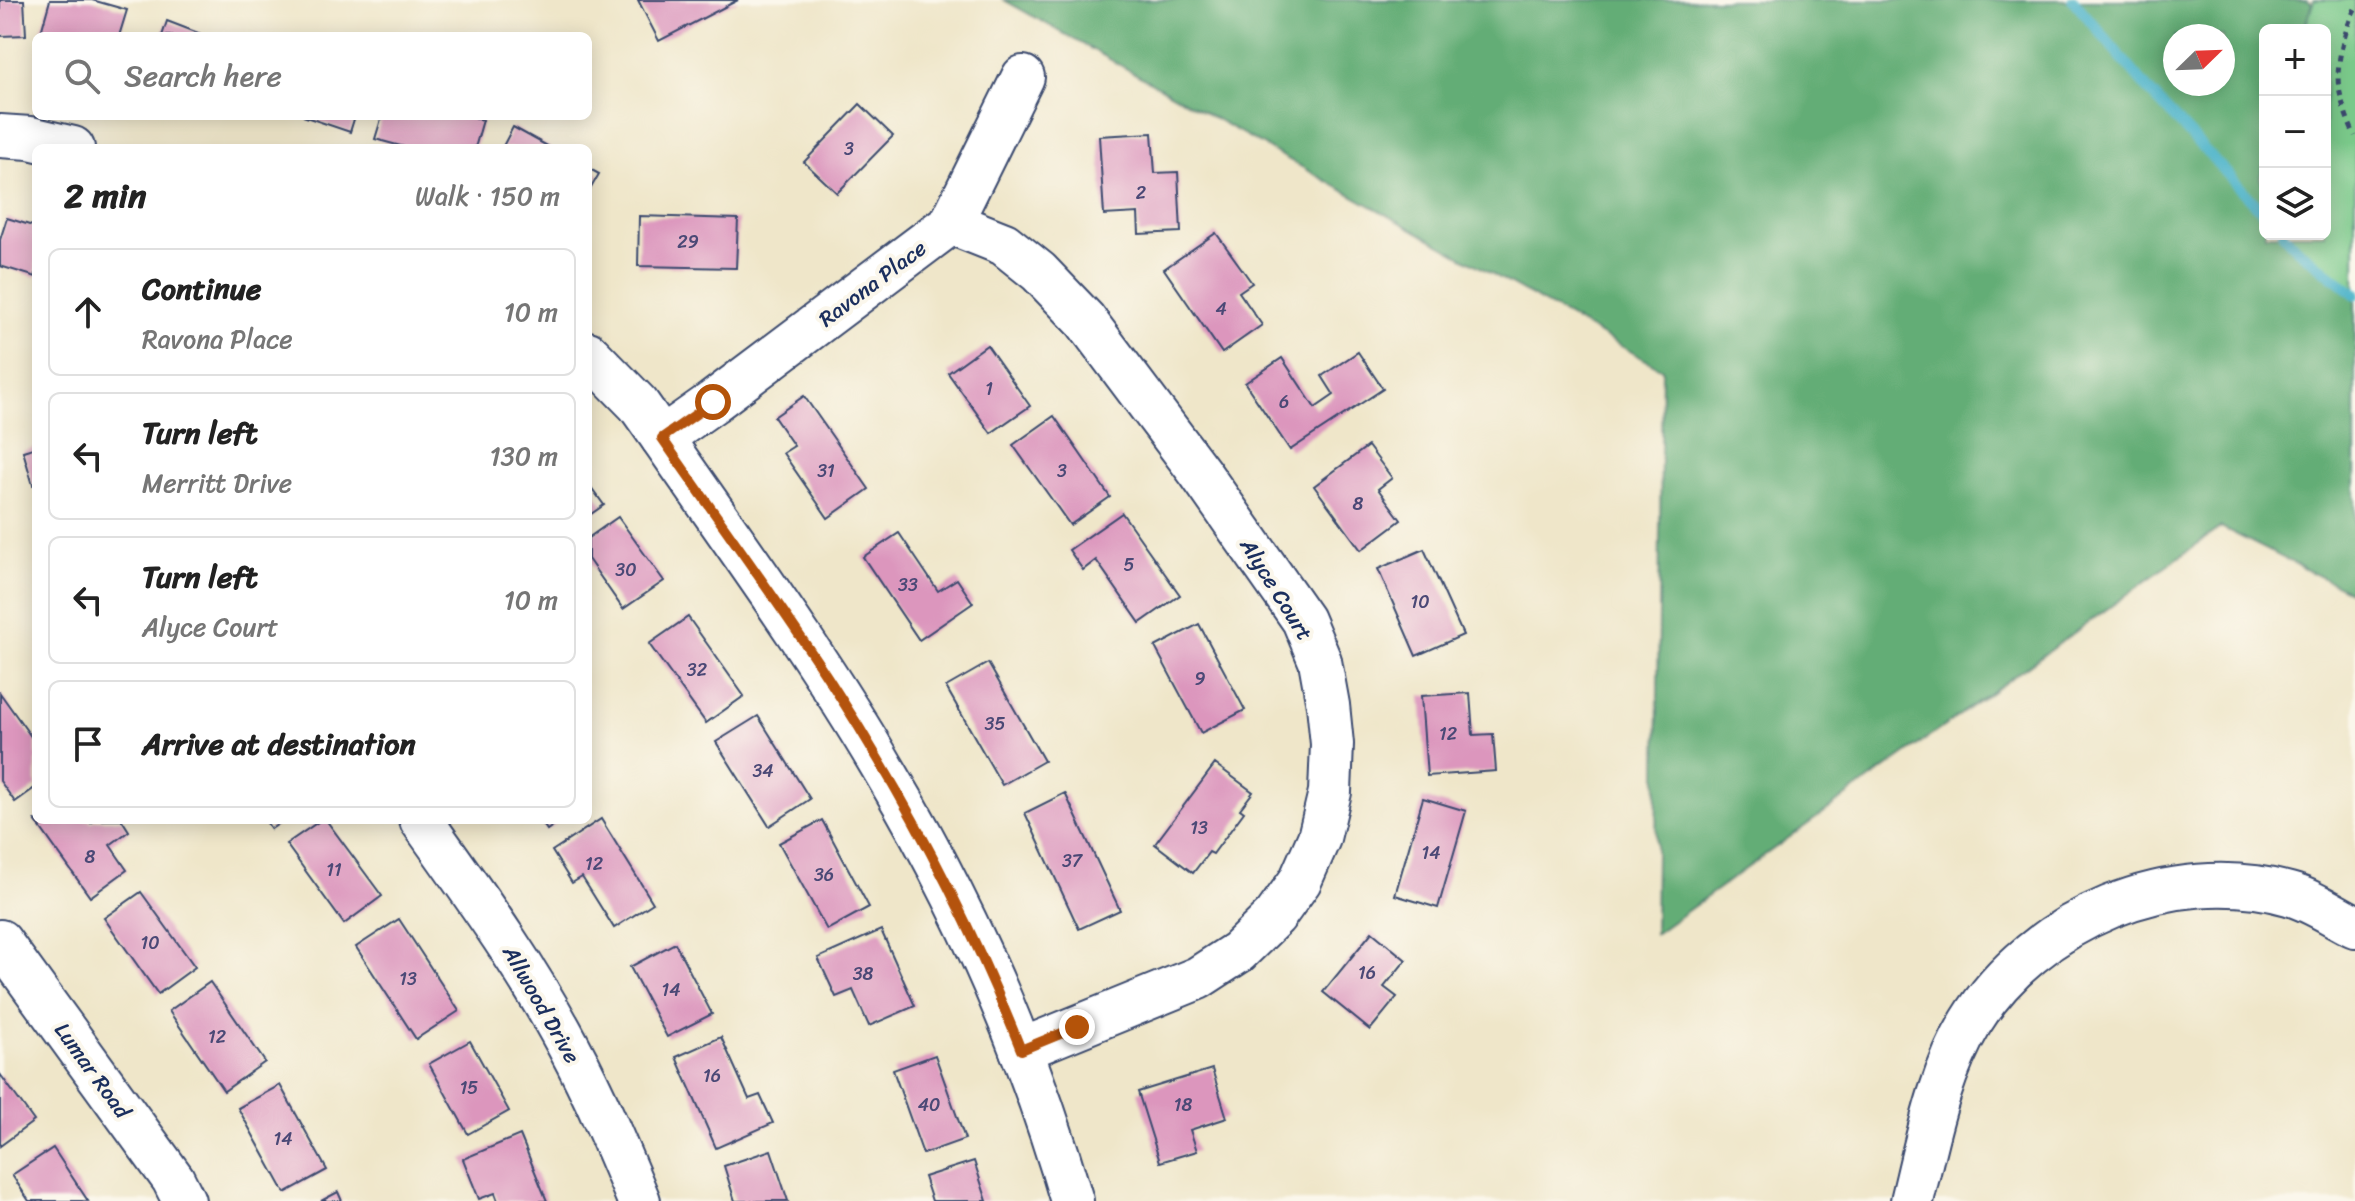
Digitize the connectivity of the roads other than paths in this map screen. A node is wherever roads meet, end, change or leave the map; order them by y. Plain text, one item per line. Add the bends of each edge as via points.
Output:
1 (1023, 77) dead end
2 (0, 136) edge
3 (56, 144) edge
4 (951, 223) junction
5 (592, 357) edge
6 (662, 438) junction
7 (424, 824) edge
8 (2355, 926) edge
9 (0, 941) edge
10 (1021, 1050) junction
11 (184, 1201) edge
12 (639, 1201) edge
13 (1072, 1201) edge
14 (1912, 1201) edge

1 - 4 street, Ravona Place
2 - 3 street
4 - 6 street, Ravona Place
4 - 10 street, Alyce Court via 1004,244 1039,272 1085,320 1200,473 1303,620 1320,661 1332,744 1330,792 1319,838 1300,881 1275,916 1238,952 1198,978
5 - 6 street via 638,404
6 - 10 street via 828,678 888,776 944,878
7 - 12 street, Allwood Drive via 507,942 568,1045
8 - 14 street via 2291,894 2246,886 2195,886 2140,896 2088,916 2044,943 2002,981 1972,1021 1948,1067
9 - 11 street, Lumar Road
10 - 13 street

